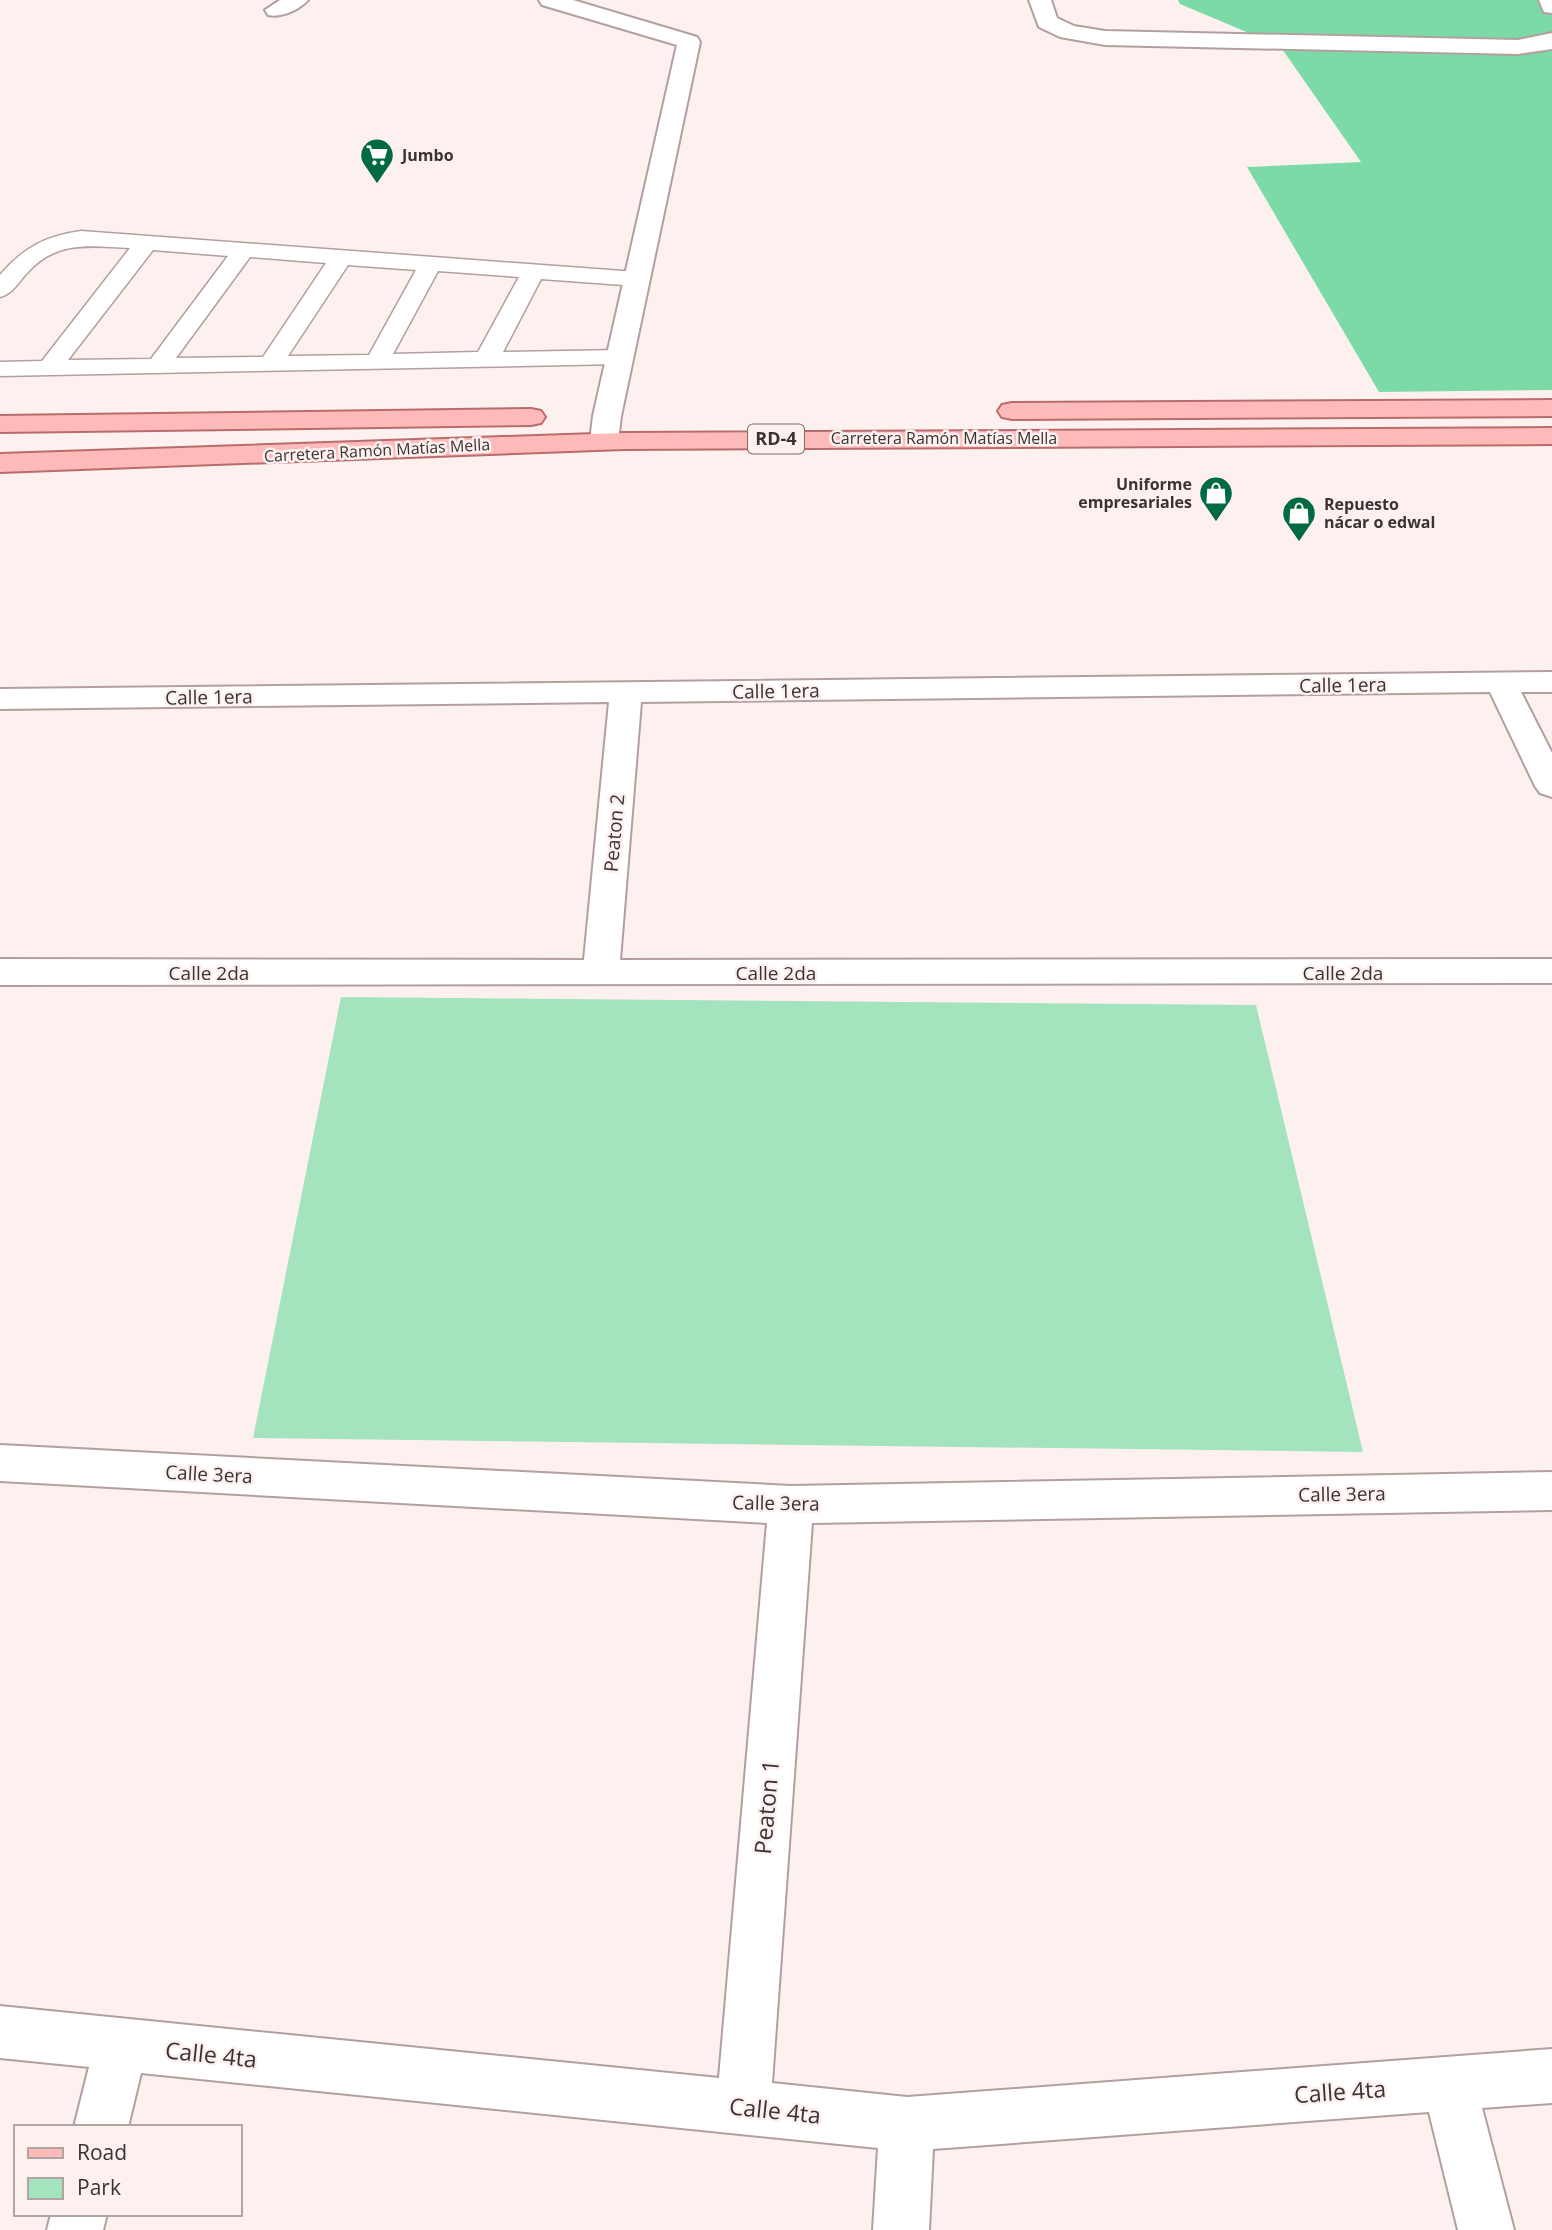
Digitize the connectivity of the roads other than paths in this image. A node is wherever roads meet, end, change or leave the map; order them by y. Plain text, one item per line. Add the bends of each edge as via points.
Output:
1 (297, 0) edge
2 (550, 0) edge
3 (1040, 0) edge
4 (1550, 0) edge
5 (1552, 7) edge
6 (276, 10) dead end
7 (1552, 40) edge
8 (147, 242) junction
9 (243, 250) junction
10 (341, 257) junction
11 (431, 263) junction
12 (534, 271) junction
13 (637, 279) junction
14 (0, 290) edge
15 (620, 357) junction
16 (487, 359) junction
17 (377, 362) junction
18 (271, 363) junction
19 (158, 366) junction
20 (49, 368) junction
21 (0, 369) edge
22 (1552, 408) edge
23 (991, 411) dead end
24 (703, 415) dead end
25 (589, 422) junction
26 (0, 424) edge
27 (1552, 436) edge
28 (0, 463) edge
29 (1552, 682) edge
30 (1501, 683) junction
31 (626, 692) junction
32 (0, 699) edge
33 (1552, 786) edge
34 (1552, 971) edge
35 (0, 972) edge
36 (601, 973) junction
37 (0, 1463) edge
38 (1552, 1490) edge
39 (791, 1505) junction
40 (0, 2032) edge
41 (121, 2046) junction
42 (1552, 2076) edge
43 (1449, 2084) junction
44 (743, 2108) junction
45 (907, 2124) junction
46 (101, 2125) edge
47 (901, 2230) edge
48 (1486, 2230) edge

1 - 6 street
2 - 13 street via 689,42
3 - 7 street via 1047,22 1068,32 1105,38 1518,47
4 - 5 street
8 - 9 lane
8 - 14 lane via 81,238 51,242 31,253
8 - 20 lane
9 - 10 lane
9 - 19 lane
10 - 11 lane
10 - 18 lane
11 - 12 lane
11 - 17 lane
12 - 13 lane
12 - 16 lane
13 - 15 street
15 - 16 lane
15 - 25 street
16 - 17 lane
17 - 18 lane
18 - 19 lane
19 - 20 lane
20 - 21 lane
22 - 23 main road, Carretera Ramón Matías Mella
24 - 25 main road, Carretera Ramón Matías Mella / RD-4
25 - 26 main road, Carretera Ramón Matías Mella / RD-4
25 - 27 main road, Carretera Ramón Matías Mella / RD-4
25 - 28 main road, Carretera Ramón Matías Mella / RD-4 via 476,444 134,462
29 - 30 street, Calle 1era
30 - 31 street, Calle 1era
30 - 33 street
31 - 32 street, Calle 1era
31 - 36 street, Peaton 2
34 - 36 street, Calle 2da
35 - 36 street, Calle 2da
37 - 39 street, Calle 3era
38 - 39 street, Calle 3era
39 - 44 street, Peaton 1
40 - 41 street, Calle 4ta
41 - 44 street, Calle 4ta
41 - 46 street
42 - 43 street, Calle 4ta
43 - 45 street, Calle 4ta
43 - 48 street
44 - 45 street, Calle 4ta
45 - 47 street

